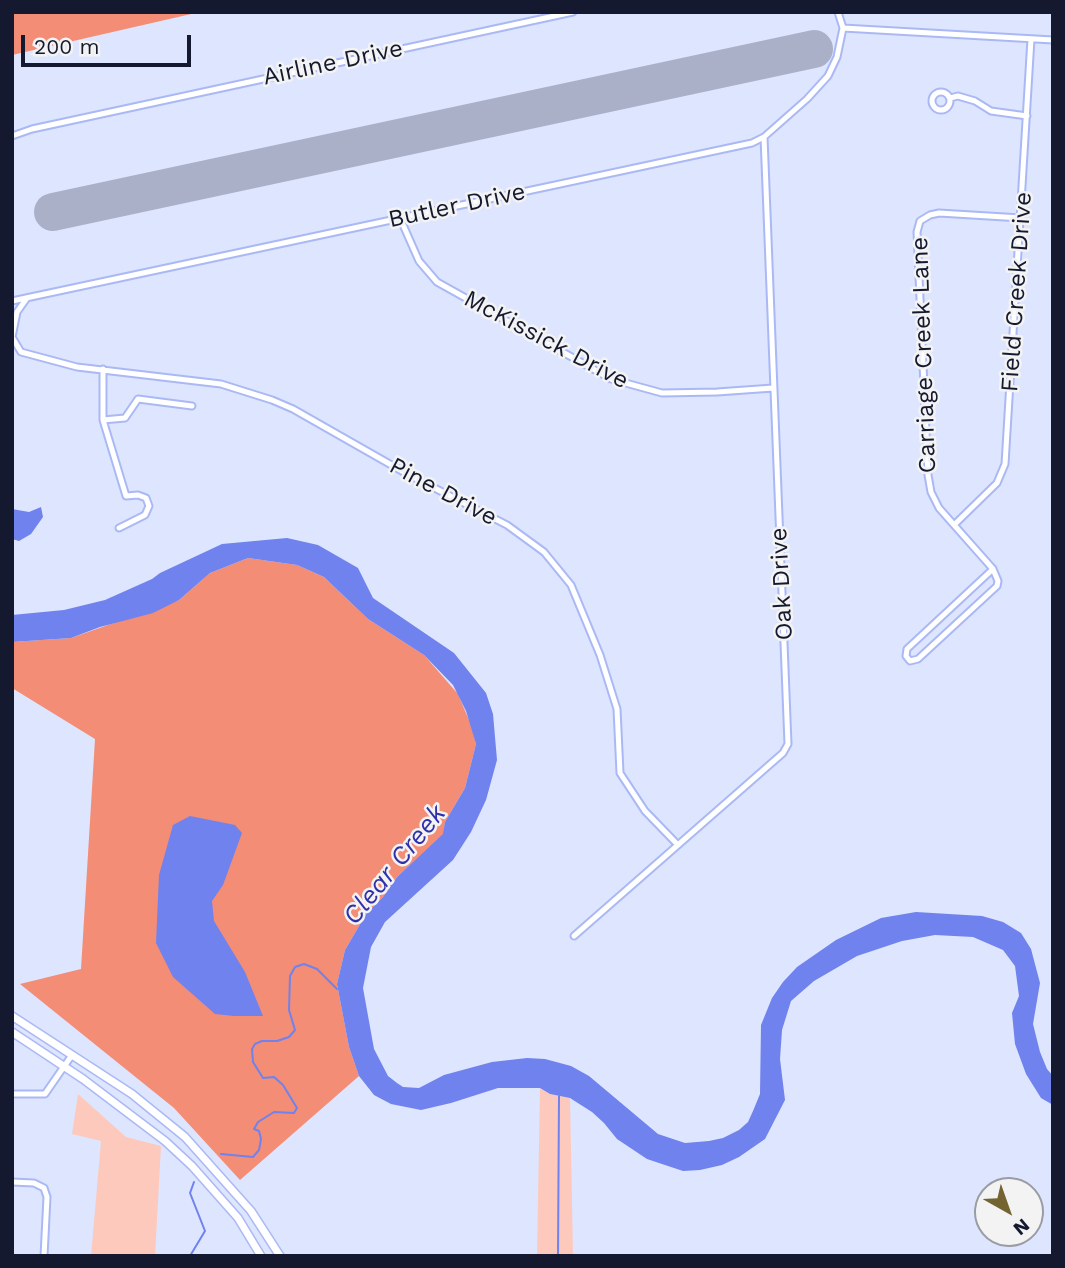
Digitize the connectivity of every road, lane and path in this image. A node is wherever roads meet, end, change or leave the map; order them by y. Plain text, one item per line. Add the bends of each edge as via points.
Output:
1 (573, 12) edge
2 (838, 12) edge
3 (843, 28) junction
4 (1031, 38) junction
5 (1053, 40) edge
6 (950, 98) dead end
7 (1027, 116) junction
8 (12, 136) edge
9 (764, 137) junction
10 (400, 218) junction
11 (1021, 218) junction
12 (27, 298) junction
13 (12, 301) edge
14 (12, 346) edge
15 (21, 352) junction
16 (103, 369) junction
17 (773, 388) junction
18 (192, 406) dead end
19 (103, 420) junction
20 (954, 525) junction
21 (119, 528) dead end
22 (993, 569) junction
23 (678, 845) junction
24 (574, 936) dead end
25 (12, 1016) edge
26 (12, 1032) edge
27 (72, 1055) junction
28 (65, 1066) junction
29 (12, 1094) edge
30 (12, 1182) edge
31 (44, 1256) edge
32 (261, 1256) edge
33 (280, 1256) edge

1 - 8 street, Airline Drive
2 - 3 street
3 - 4 street
3 - 9 street, Butler Drive via 828,76
4 - 5 street
4 - 7 street, Field Creek Drive
6 - 7 street via 958,96 991,111
7 - 11 street, Field Creek Drive
9 - 10 street, Butler Drive
9 - 17 street, Oak Drive
10 - 12 street, Butler Drive
10 - 17 street, McKissick Drive via 419,261 437,282 611,379 662,393
11 - 20 street, Field Creek Drive via 1005,464 997,482
11 - 20 street, Carriage Creek Lane via 939,213 920,221 917,232 928,475 934,500
12 - 13 street, Butler Drive
12 - 15 street via 16,312 12,337
14 - 15 street, Pine Drive
15 - 16 street, Pine Drive
16 - 19 street
16 - 23 street, Pine Drive via 221,384 272,400 507,526 544,552 571,585 600,655 617,709 620,773 645,811
17 - 23 street, Oak Drive via 788,744
18 - 19 street via 138,399 125,418
19 - 21 street via 126,496 146,498 149,506 145,515
20 - 22 street, Carriage Creek Lane
22 - 22 street via 907,649 909,661 917,661 997,586
23 - 24 street, Oak Drive
25 - 27 main road
26 - 28 main road
27 - 28 street
27 - 33 main road via 186,1137 251,1211
28 - 29 street via 45,1094
28 - 32 main road via 192,1166 238,1218
30 - 31 street via 44,1188

